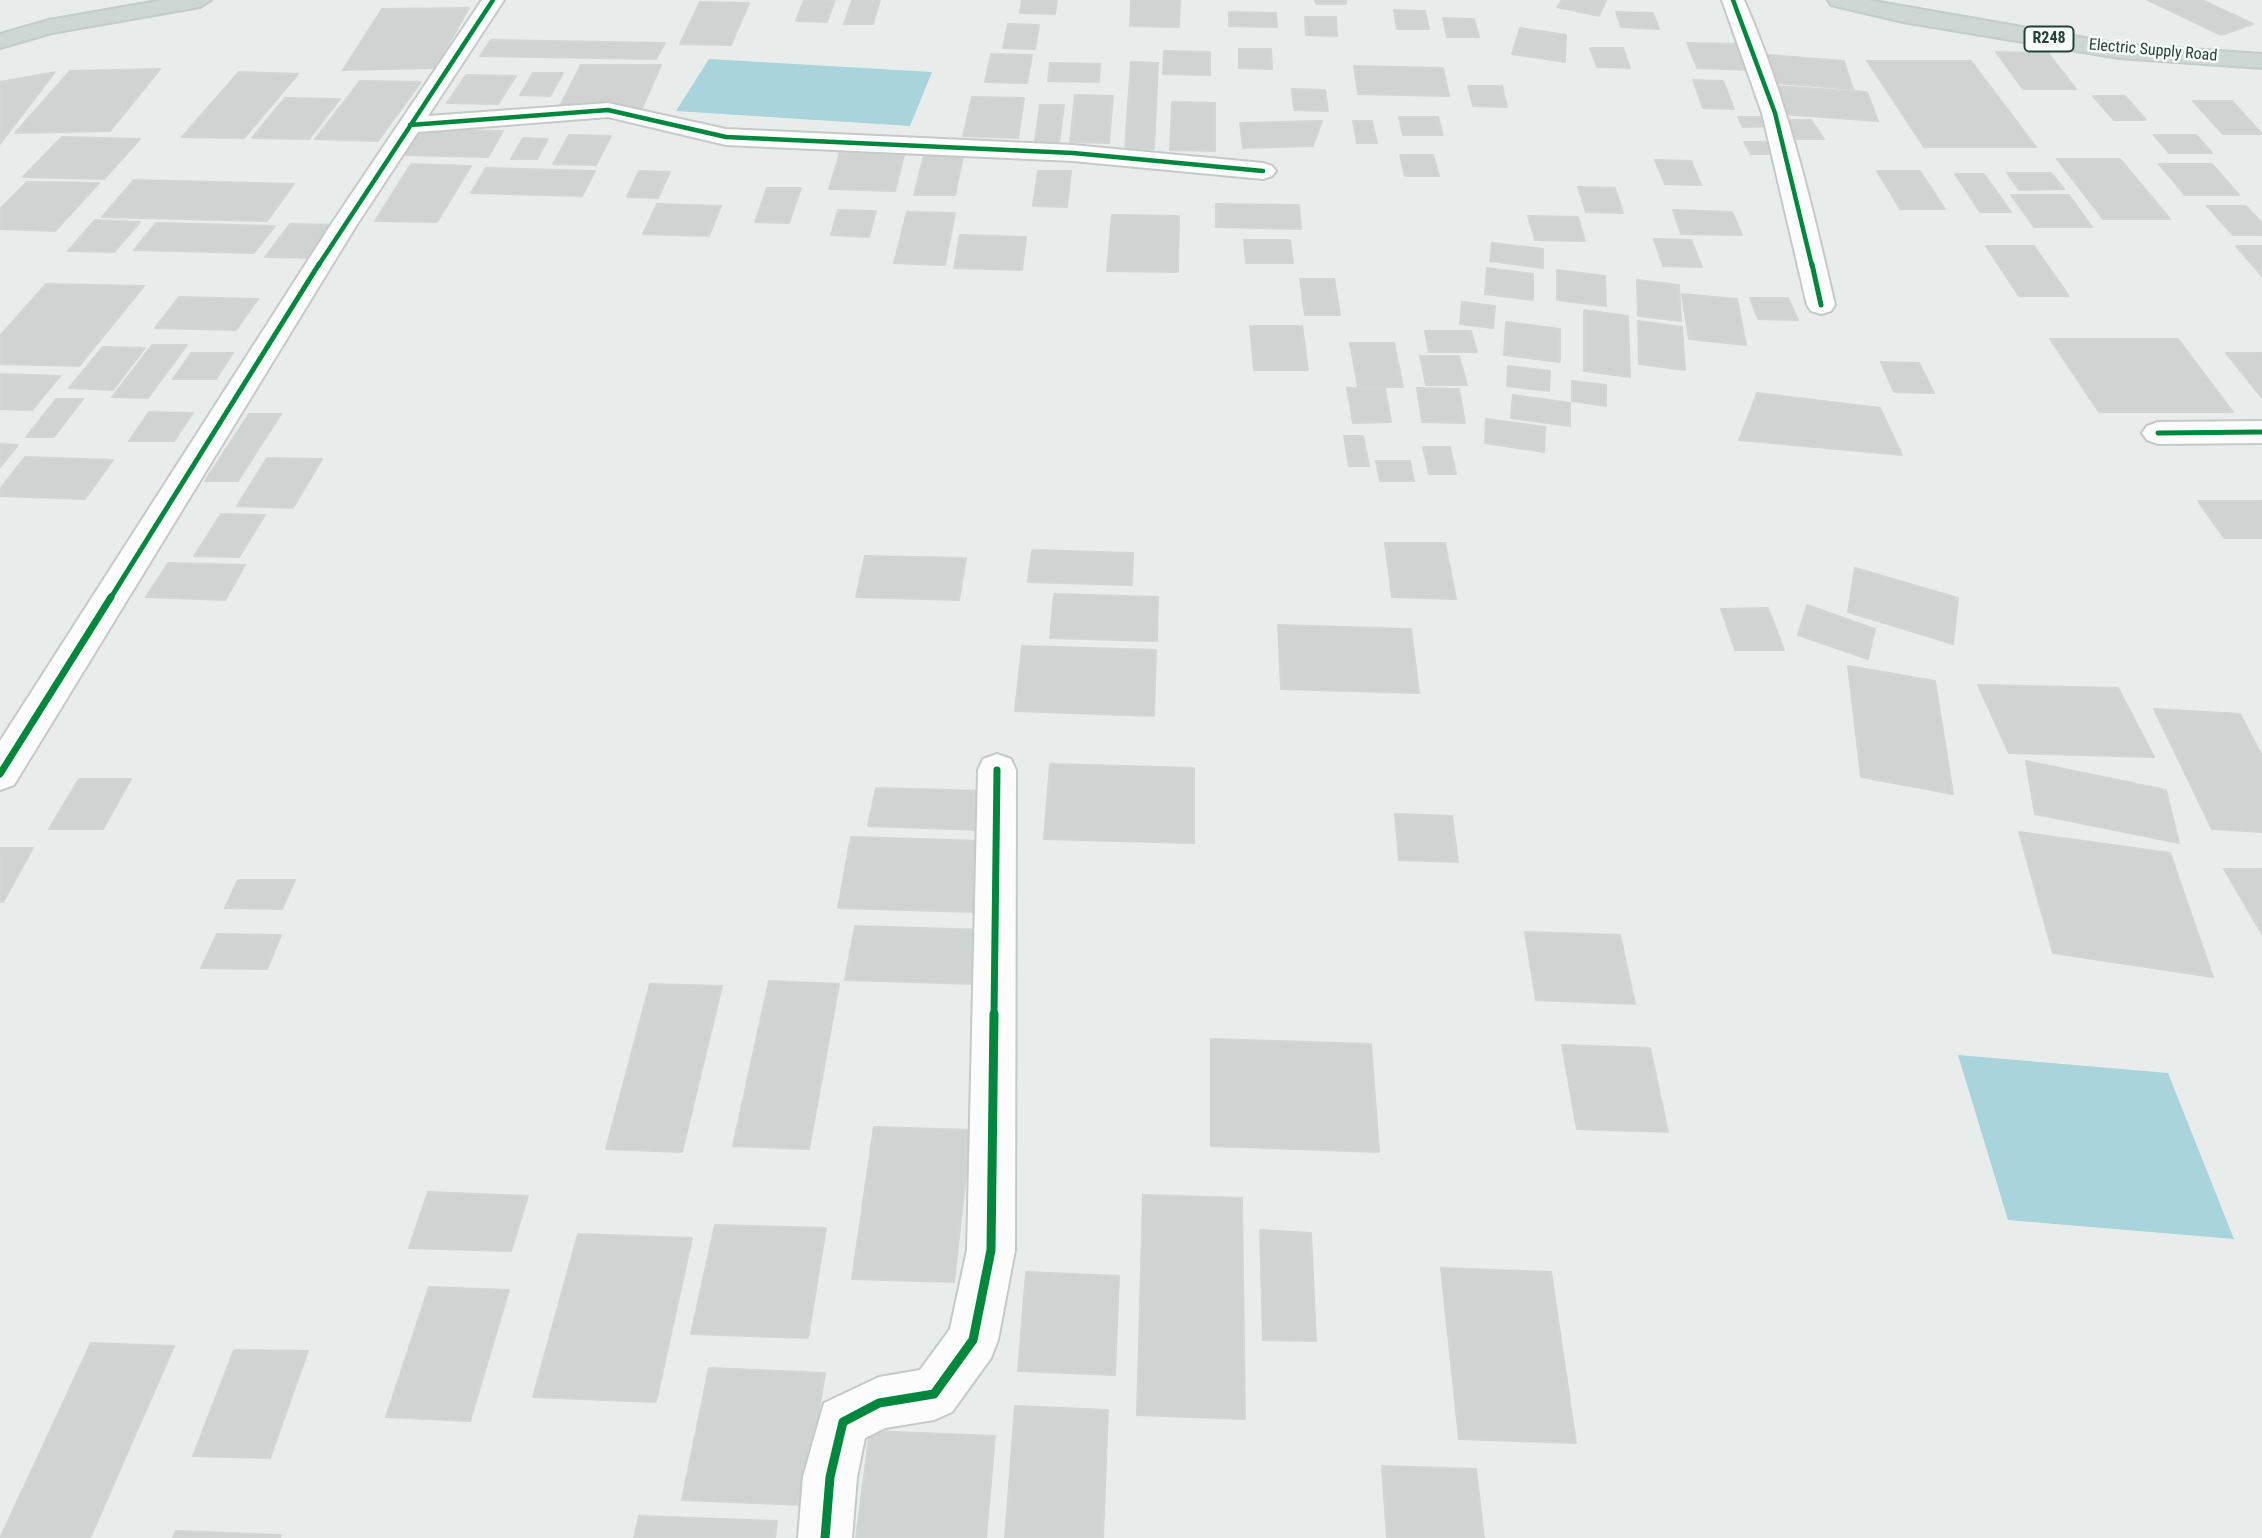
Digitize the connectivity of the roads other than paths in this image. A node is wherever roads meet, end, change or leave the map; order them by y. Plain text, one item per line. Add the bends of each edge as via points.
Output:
1 (200, 0) edge
2 (493, 0) edge
3 (1733, 0) edge
4 (1839, 0) edge
5 (0, 41) edge
6 (2262, 61) edge
7 (410, 125) junction
8 (1263, 172) dead end
9 (1821, 306) dead end
10 (2262, 432) edge
11 (2158, 433) dead end
12 (997, 770) dead end
13 (0, 774) edge
14 (825, 1538) edge

1 - 5 main road via 49,27
2 - 7 street
3 - 9 street via 1778,116
4 - 6 main road, Electric Supply Road / R248 via 2119,51
7 - 8 street via 608,110 726,137 1073,153
7 - 13 street
10 - 11 street
12 - 14 street via 990,1250 973,1340 934,1394 879,1404 843,1422 830,1477

